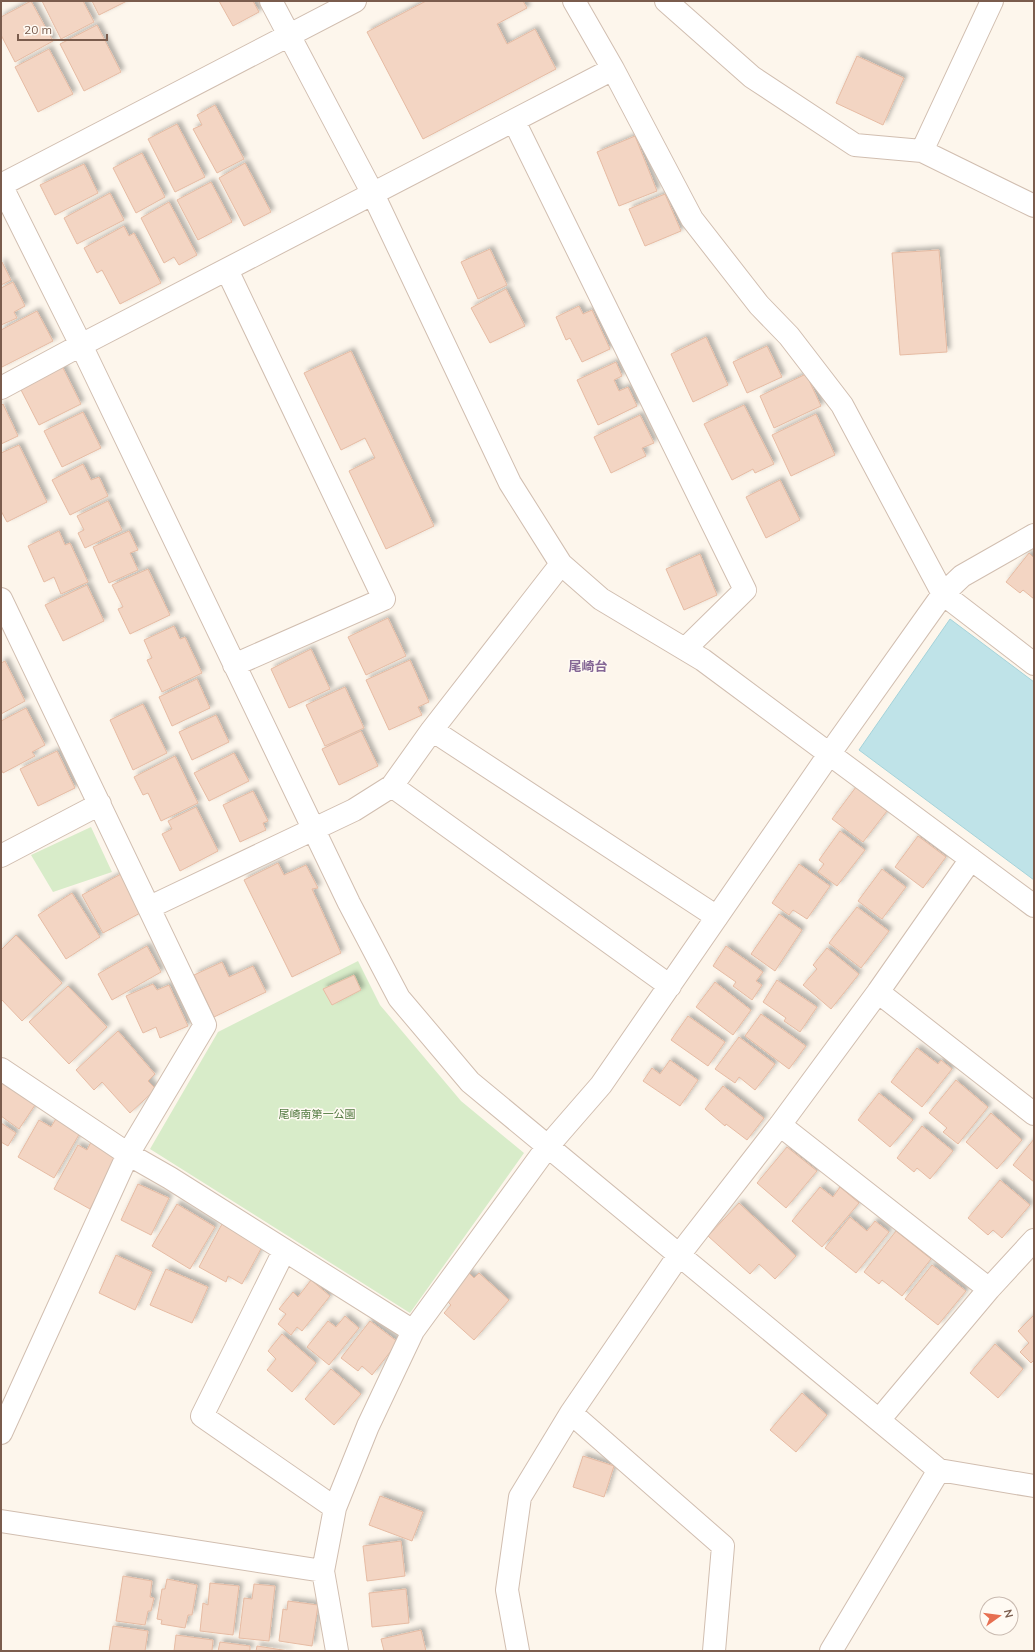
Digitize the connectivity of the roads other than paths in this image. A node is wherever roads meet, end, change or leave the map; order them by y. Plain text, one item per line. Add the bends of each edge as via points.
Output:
1 (271, 1) edge
2 (355, 1) edge
3 (574, 1) edge
4 (666, 1) edge
5 (992, 1) edge
6 (289, 35) junction
7 (613, 69) junction
8 (514, 121) junction
9 (922, 151) junction
10 (1, 185) edge
11 (373, 194) junction
12 (1034, 206) edge
13 (227, 270) junction
14 (81, 345) junction
15 (1, 388) edge
16 (1034, 535) edge
17 (561, 564) junction
18 (943, 594) junction
19 (1, 599) edge
20 (685, 649) junction
21 (1034, 664) edge
22 (234, 665) junction
23 (432, 730) junction
24 (830, 753) junction
25 (392, 786) junction
26 (100, 804) junction
27 (314, 829) junction
28 (1, 856) edge
29 (971, 859) junction
30 (1034, 906) edge
31 (150, 907) junction
32 (717, 917) junction
33 (670, 986) junction
34 (878, 992) junction
35 (1, 1069) edge
36 (1034, 1114) edge
37 (780, 1125) junction
38 (548, 1146) junction
39 (128, 1154) junction
40 (1034, 1240) edge
41 (284, 1251) junction
42 (679, 1255) junction
43 (989, 1289) junction
44 (413, 1331) junction
45 (571, 1413) junction
46 (879, 1420) junction
47 (1, 1434) edge
48 (939, 1470) junction
49 (1034, 1486) edge
50 (335, 1508) junction
51 (1, 1521) edge
52 (323, 1570) junction
53 (337, 1651) edge
54 (518, 1651) edge
55 (714, 1651) edge
56 (831, 1651) edge

1 - 6 street
2 - 6 street
3 - 7 street
4 - 9 street via 752,77 854,145
5 - 9 street
6 - 10 street
6 - 11 street
7 - 8 street
7 - 18 street via 692,218 759,305 789,336 842,405
8 - 11 street
8 - 20 street via 745,590
9 - 12 street
10 - 14 street
11 - 13 street
11 - 17 street via 510,483
13 - 14 street
13 - 22 street via 384,599
14 - 15 street
14 - 22 street
16 - 18 street via 962,576
17 - 20 street via 601,598
17 - 23 street
18 - 21 street
18 - 24 street
19 - 26 street
20 - 24 street
22 - 27 street
23 - 25 street
23 - 32 street
24 - 29 street
24 - 32 street
25 - 27 street via 354,810
25 - 33 street
26 - 28 street
26 - 31 street
27 - 31 street
27 - 38 street via 399,998 470,1082
29 - 30 street
29 - 34 street
31 - 39 street via 205,1025
32 - 33 street
33 - 38 street via 601,1085
34 - 36 street
34 - 37 street
35 - 39 street
37 - 42 street
37 - 43 street
38 - 42 street
38 - 44 street
39 - 41 street
39 - 47 street
40 - 43 street
41 - 44 street
41 - 50 street via 202,1416
42 - 45 street
42 - 46 street
43 - 46 street
44 - 50 street via 368,1426
45 - 54 street via 520,1497 507,1590
45 - 55 street via 723,1546
46 - 48 street
48 - 49 street
48 - 56 street
50 - 52 street
51 - 52 street
52 - 53 street

